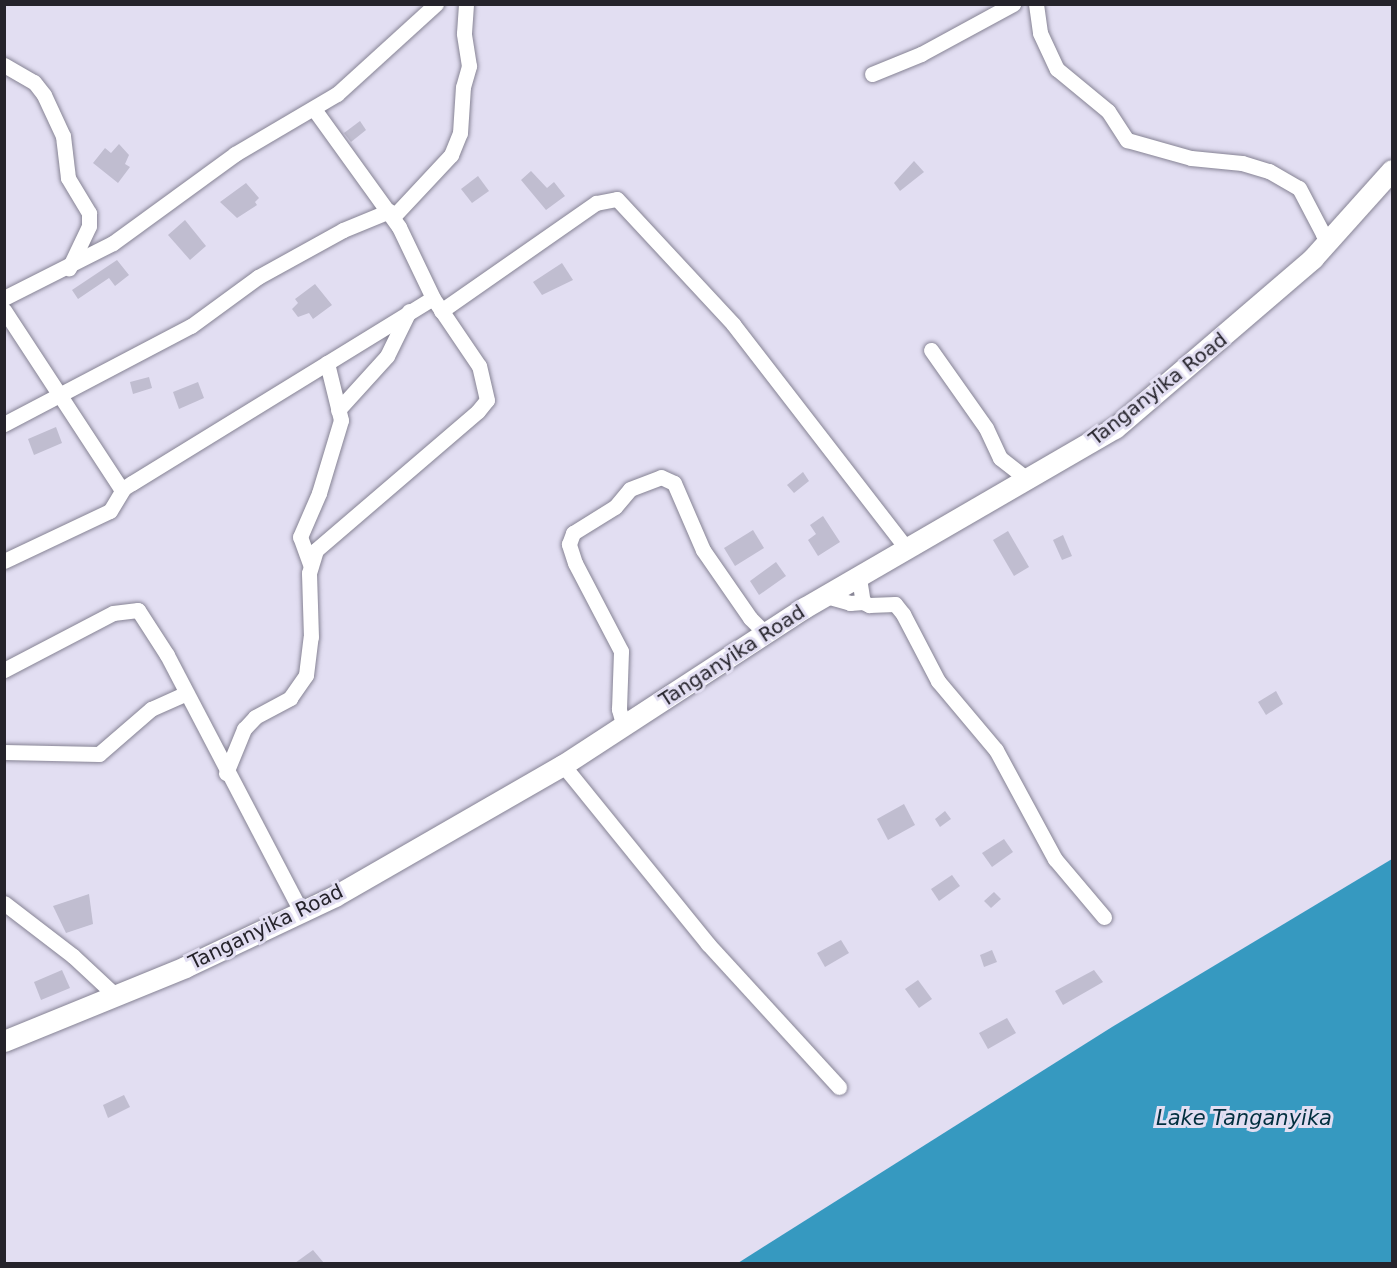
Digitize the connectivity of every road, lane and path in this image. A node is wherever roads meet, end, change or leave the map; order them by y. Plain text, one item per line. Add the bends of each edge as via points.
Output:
1 (436, 4) edge
2 (466, 4) edge
3 (1013, 4) edge
4 (1036, 4) edge
5 (4, 65) edge
6 (872, 74) dead end
7 (314, 109) junction
8 (1392, 170) edge
9 (391, 214) junction
10 (1332, 241) junction
11 (69, 268) junction
12 (4, 298) edge
13 (437, 305) junction
14 (4, 310) edge
15 (409, 311) junction
16 (931, 350) dead end
17 (327, 363) junction
18 (59, 393) junction
19 (338, 410) junction
20 (4, 424) edge
21 (1028, 480) junction
22 (122, 490) junction
23 (906, 548) junction
24 (4, 561) edge
25 (310, 564) junction
26 (859, 578) junction
27 (826, 596) junction
28 (863, 602) junction
29 (766, 634) junction
30 (4, 670) edge
31 (185, 694) junction
32 (624, 727) junction
33 (4, 752) edge
34 (563, 765) junction
35 (226, 773) junction
36 (4, 903) edge
37 (303, 913) junction
38 (1104, 916) dead end
39 (116, 996) junction
40 (4, 1041) edge
41 (839, 1087) dead end

1 - 7 street via 356,78
2 - 9 street via 464,33 469,66 463,87 460,133 451,155
3 - 6 street via 921,54
4 - 10 street via 1040,33 1057,69 1108,111 1126,140 1191,158 1242,163 1269,171 1299,188 1323,234
5 - 11 street via 34,82 44,94 63,136 68,178 89,213 89,226
7 - 9 street
7 - 11 street via 235,154 124,236
8 - 10 street, Tanganyika Road
9 - 13 street
9 - 18 street via 351,226 258,278 171,338
10 - 21 street, Tanganyika Road via 1164,390 1115,428
11 - 12 street
13 - 15 street
13 - 23 street via 596,203 617,199 733,324
13 - 25 street via 479,366 485,384 485,404 350,518 316,550
14 - 18 street
15 - 17 street
15 - 19 street via 387,356
16 - 21 street via 986,429 1000,458
17 - 19 street
17 - 22 street
18 - 20 street
18 - 22 street
19 - 25 street via 338,438 300,537
21 - 23 street, Tanganyika Road
22 - 24 street via 110,511
23 - 26 street, Tanganyika Road
25 - 35 street via 312,637 306,675 290,698 260,714 244,729
26 - 27 street, Tanganyika Road
26 - 28 street
27 - 28 street via 850,603
27 - 29 street, Tanganyika Road
28 - 38 street via 895,604 903,614 938,681 996,750 1055,859
29 - 32 street, Tanganyika Road
29 - 32 street via 750,618 703,550 674,483 661,477 630,489 615,507 573,533 569,544 574,563 621,651 619,709
30 - 31 street via 112,613 135,609 148,622
31 - 33 street via 151,709 99,754
31 - 35 street
32 - 34 street, Tanganyika Road
34 - 37 street, Tanganyika Road
34 - 41 street via 708,944
35 - 37 street
36 - 39 street via 73,956
37 - 39 street, Tanganyika Road
39 - 40 street, Tanganyika Road

